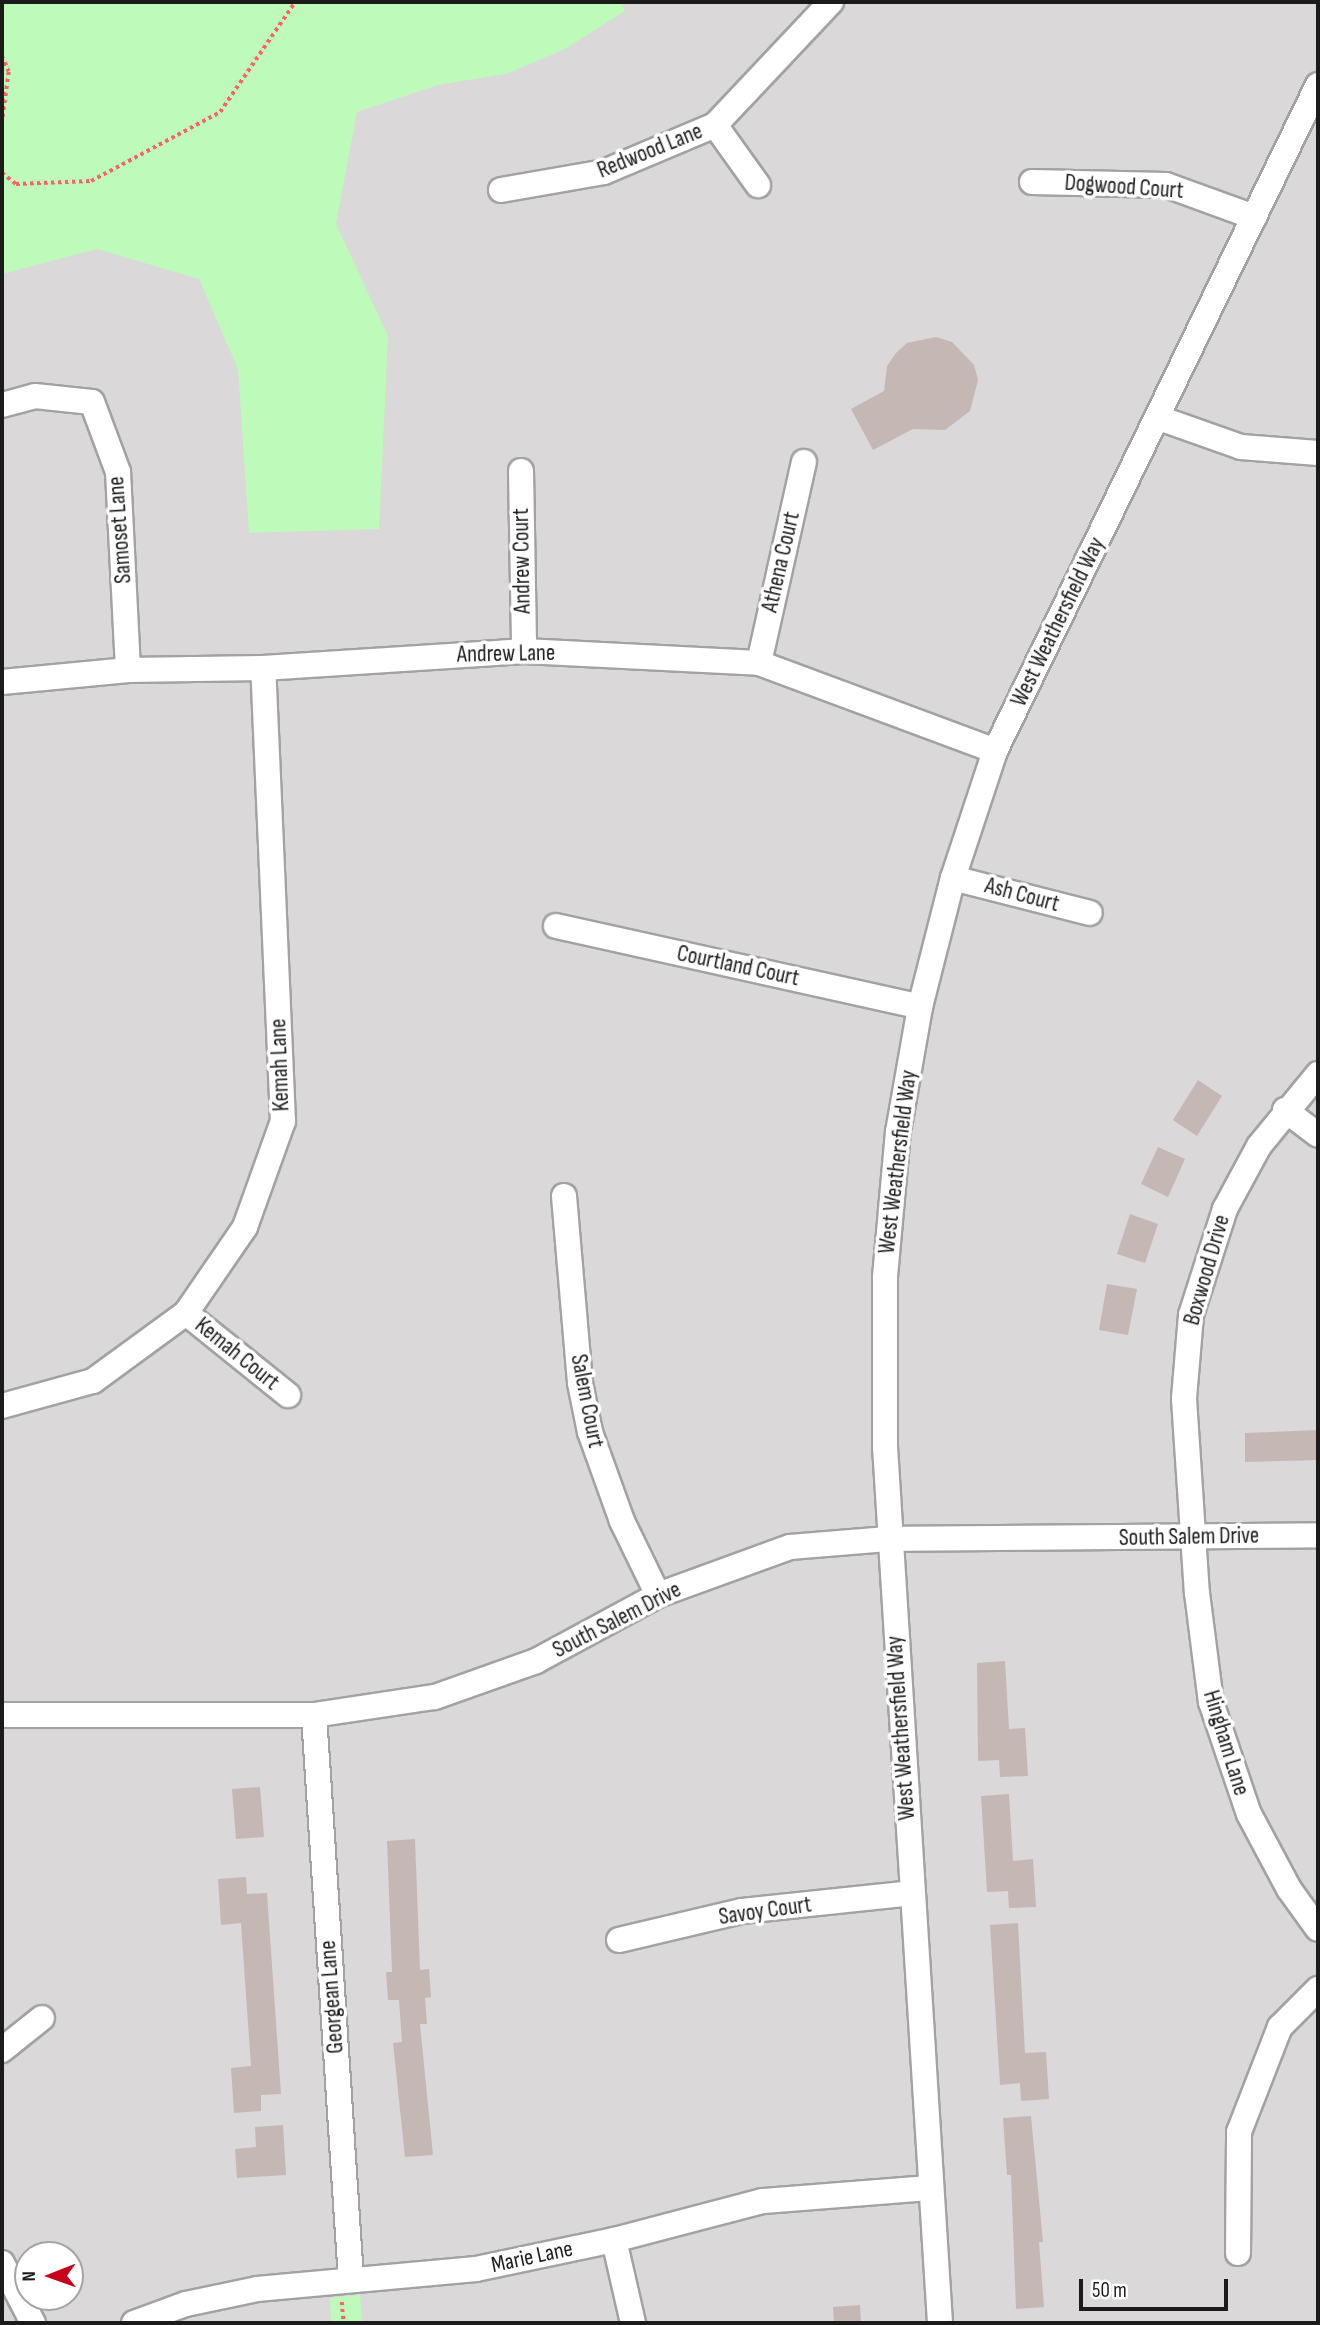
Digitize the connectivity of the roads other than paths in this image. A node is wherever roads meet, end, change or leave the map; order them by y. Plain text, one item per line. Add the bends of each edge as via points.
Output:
1 (820, 6) edge
2 (1318, 85) edge
3 (715, 125) junction
4 (1309, 127) edge
5 (1032, 182) dead end
6 (758, 185) dead end
7 (501, 190) dead end
8 (1254, 217) junction
9 (2, 405) edge
10 (1159, 418) junction
11 (1318, 453) edge
12 (804, 462) dead end
13 (521, 471) dead end
14 (524, 651) junction
15 (759, 663) junction
16 (263, 668) junction
17 (128, 670) junction
18 (2, 682) edge
19 (995, 751) junction
20 (953, 878) junction
21 (1090, 913) dead end
22 (556, 926) dead end
23 (920, 1007) junction
24 (1318, 1074) edge
25 (1285, 1110) junction
26 (1318, 1135) edge
27 (564, 1196) dead end
28 (186, 1313) junction
29 (288, 1395) dead end
30 (2, 1406) edge
31 (1318, 1535) edge
32 (1194, 1537) junction
33 (888, 1539) junction
34 (658, 1595) junction
35 (314, 1714) junction
36 (2, 1715) edge
37 (912, 1893) junction
38 (1318, 1929) edge
39 (619, 1940) dead end
40 (1318, 1989) edge
41 (42, 2018) dead end
42 (2, 2050) edge
43 (929, 2188) junction
44 (614, 2240) junction
45 (1238, 2253) dead end
46 (2, 2263) edge
47 (351, 2279) junction
48 (33, 2323) edge
49 (134, 2323) edge
50 (633, 2323) edge
51 (940, 2323) edge

1 - 3 street, Redwood Lane
2 - 4 street, West Weathersfield Way
3 - 6 street, Redwood Lane
3 - 7 street, Redwood Lane via 604,173
4 - 8 street, West Weathersfield Way
5 - 8 street, Dogwood Court via 1166,185
8 - 10 street, West Weathersfield Way
9 - 17 street, Samoset Lane via 35,396 92,402 118,472
10 - 11 street via 1241,447
10 - 19 street, West Weathersfield Way
12 - 15 street, Athena Court
13 - 14 street, Andrew Court
14 - 15 street, Andrew Lane
14 - 16 street, Andrew Lane
15 - 19 street, Andrew Lane
16 - 17 street, Andrew Lane
16 - 28 street, Kemah Lane via 283,1121 245,1227
17 - 18 street, Andrew Lane
19 - 20 street, West Weathersfield Way
20 - 21 street, Ash Court
20 - 23 street, West Weathersfield Way
22 - 23 street, Courtland Court
23 - 33 street, West Weathersfield Way via 898,1132 888,1226 884,1395
24 - 25 street, Boxwood Drive
25 - 26 street
25 - 32 street, Boxwood Drive via 1224,1209 1194,1303 1184,1399
27 - 34 street, Salem Court via 580,1383 590,1432 622,1521
28 - 29 street, Kemah Court
28 - 30 street, Kemah Lane via 93,1381
31 - 32 street, South Salem Drive
32 - 33 street, South Salem Drive
32 - 38 street, Hingham Lane via 1205,1673 1232,1771 1268,1853
33 - 34 street, South Salem Drive via 790,1547
33 - 37 street, West Weathersfield Way
34 - 35 street, South Salem Drive via 491,1680 402,1704
35 - 36 street, South Salem Drive
35 - 47 street, Georgean Lane
37 - 39 street, Savoy Court via 742,1911
37 - 43 street, West Weathersfield Way
40 - 45 street via 1280,2027 1239,2132
41 - 42 street
43 - 44 street, Marie Lane via 763,2201
43 - 51 street, West Weathersfield Way
44 - 47 street, Marie Lane via 476,2269
44 - 50 street
46 - 48 street
47 - 49 street, Marie Lane via 220,2296

